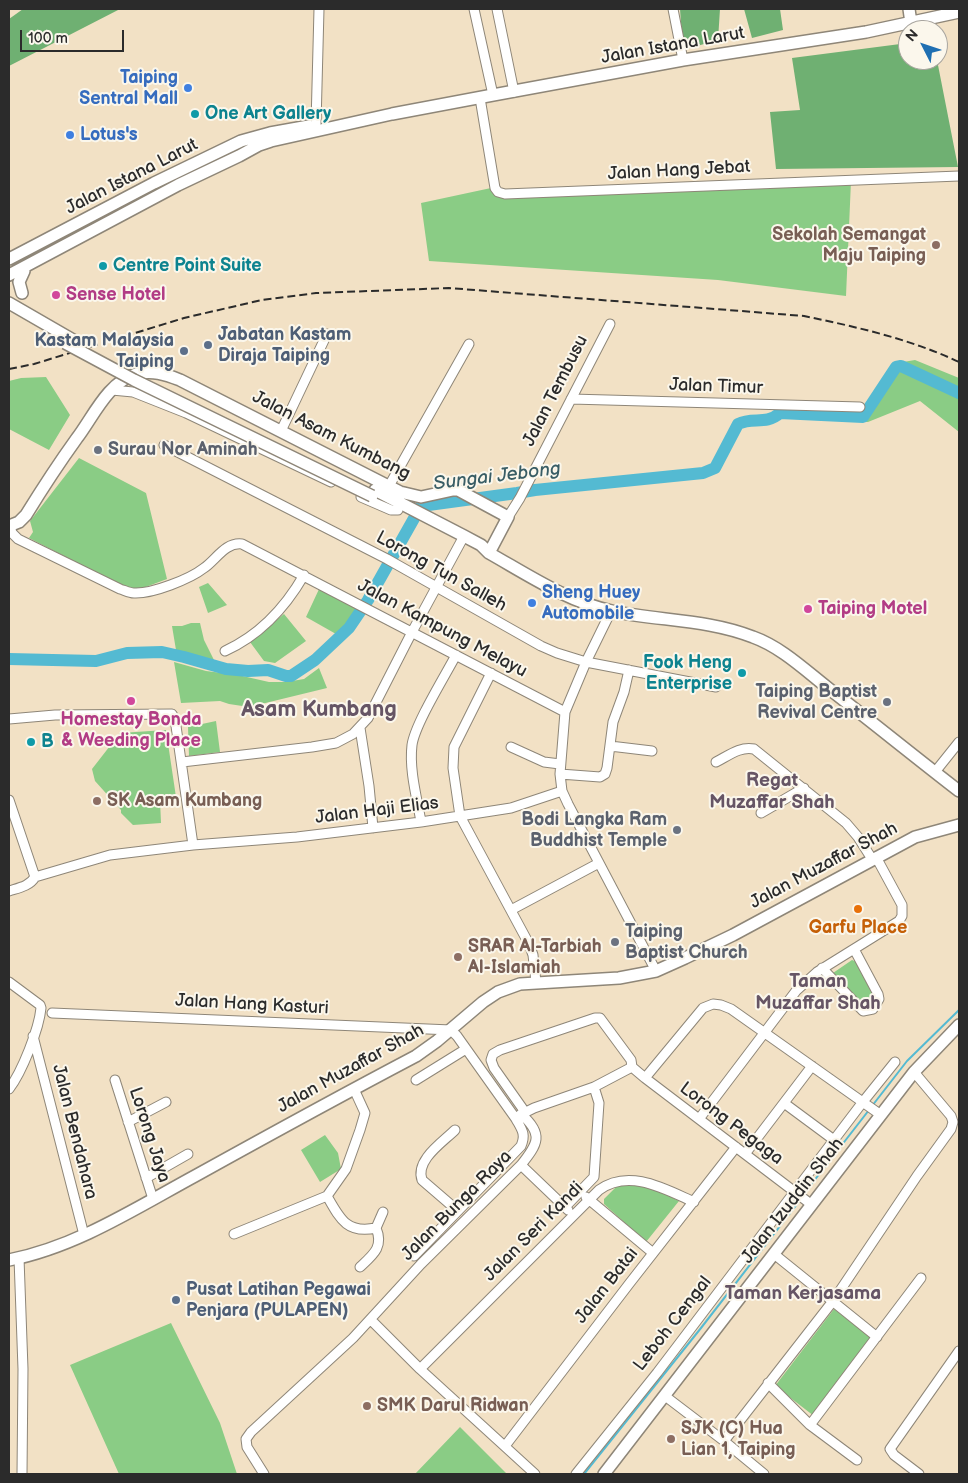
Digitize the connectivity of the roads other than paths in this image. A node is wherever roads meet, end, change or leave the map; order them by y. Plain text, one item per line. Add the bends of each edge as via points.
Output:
1 (319, 9) edge
2 (474, 9) edge
3 (498, 9) edge
4 (674, 9) edge
5 (959, 12) edge
6 (921, 20) edge
7 (898, 24) edge
8 (683, 60) junction
9 (514, 92) junction
10 (493, 95) junction
11 (480, 98) junction
12 (392, 114) junction
13 (316, 124) junction
14 (239, 156) junction
15 (959, 176) edge
16 (9, 260) edge
17 (24, 270) junction
18 (9, 276) edge
19 (22, 293) dead end
20 (9, 304) edge
21 (610, 324) dead end
22 (327, 334) dead end
23 (469, 344) dead end
24 (112, 390) junction
25 (571, 399) junction
26 (860, 407) dead end
27 (281, 431) junction
28 (164, 445) dead end
29 (389, 486) junction
30 (373, 493) junction
31 (405, 511) junction
32 (508, 517) junction
33 (9, 526) edge
34 (462, 539) junction
35 (489, 553) junction
36 (304, 575) junction
37 (437, 587) junction
38 (611, 611) junction
39 (412, 632) junction
40 (225, 651) dead end
41 (456, 655) junction
42 (586, 662) junction
43 (629, 670) junction
44 (491, 673) junction
45 (716, 687) dead end
46 (564, 712) junction
47 (9, 719) edge
48 (360, 728) junction
49 (959, 742) edge
50 (610, 746) junction
51 (511, 747) dead end
52 (652, 751) dead end
53 (182, 762) junction
54 (716, 762) dead end
55 (560, 764) junction
56 (935, 772) junction
57 (560, 774) junction
58 (804, 788) junction
59 (959, 791) edge
60 (562, 792) junction
61 (9, 800) edge
62 (760, 813) dead end
63 (460, 816) junction
64 (421, 822) junction
65 (959, 825) edge
66 (373, 828) junction
67 (192, 845) junction
68 (874, 858) junction
69 (599, 863) junction
70 (35, 877) junction
71 (9, 891) edge
72 (511, 910) junction
73 (854, 949) junction
74 (822, 968) junction
75 (656, 971) junction
76 (9, 982) edge
77 (536, 982) junction
78 (40, 1005) junction
79 (52, 1013) junction
80 (38, 1019) junction
81 (959, 1026) edge
82 (450, 1030) junction
83 (766, 1032) junction
84 (33, 1036) junction
85 (466, 1049) junction
86 (895, 1062) dead end
87 (812, 1066) junction
88 (632, 1067) junction
89 (914, 1072) junction
90 (645, 1078) junction
91 (115, 1080) dead end
92 (416, 1080) dead end
93 (594, 1087) junction
94 (9, 1089) edge
95 (354, 1089) junction
96 (166, 1102) dead end
97 (784, 1103) junction
98 (871, 1109) junction
99 (521, 1115) junction
100 (699, 1119) junction
101 (128, 1122) junction
102 (455, 1130) dead end
103 (834, 1140) junction
104 (736, 1147) junction
105 (188, 1154) dead end
106 (745, 1154) junction
107 (521, 1165) junction
108 (146, 1178) junction
109 (580, 1192) junction
110 (327, 1196) junction
111 (802, 1198) junction
112 (153, 1199) junction
113 (589, 1200) junction
114 (694, 1202) junction
115 (565, 1207) junction
116 (458, 1211) junction
117 (383, 1212) dead end
118 (574, 1214) junction
119 (376, 1228) junction
120 (234, 1234) dead end
121 (84, 1235) junction
122 (653, 1253) junction
123 (774, 1254) junction
124 (414, 1256) dead end
125 (14, 1259) edge
126 (360, 1267) dead end
127 (921, 1278) dead end
128 (833, 1301) junction
129 (371, 1320) junction
130 (878, 1337) junction
131 (959, 1351) edge
132 (420, 1369) junction
133 (768, 1383) junction
134 (665, 1396) junction
135 (810, 1425) junction
136 (724, 1441) junction
137 (505, 1446) junction
138 (857, 1460) dead end
139 (22, 1474) edge
140 (264, 1474) edge
141 (535, 1474) edge
142 (576, 1474) edge
143 (604, 1474) edge
144 (764, 1474) edge
145 (919, 1474) edge

1 - 13 street
2 - 10 street
3 - 9 street
4 - 8 street
5 - 6 main road, Jalan Istana Larut
7 - 8 main road, Jalan Istana Larut
8 - 9 main road, Jalan Istana Larut
9 - 10 main road, Jalan Istana Larut
10 - 11 main road, Jalan Istana Larut
11 - 12 main road, Jalan Istana Larut
11 - 15 street, Jalan Hang Jebat via 495,188 505,194
12 - 13 main road, Jalan Istana Larut
12 - 14 main road, Jalan Istana Larut via 272,141
13 - 16 main road, Jalan Istana Larut via 241,141
14 - 17 main road, Jalan Istana Larut via 215,173
14 - 18 main road, Jalan Istana Larut via 178,185
17 - 18 main road, Jalan Istana Larut
17 - 19 main road via 19,282
20 - 30 main road, Jalan Asam Kumbang via 80,344
20 - 30 main road, Jalan Asam Kumbang, bridge via 65,343 134,380
21 - 25 street, Jalan Tembusu
22 - 27 street
23 - 29 street
24 - 27 main road, Jalan Asam Kumbang via 134,374 165,374
24 - 31 street, Jalan Asam Kumbang via 134,392 186,412 366,499 391,510
24 - 33 main road via 64,454 26,515
25 - 26 street, Jalan Timur
25 - 32 street, Jalan Tembusu
27 - 29 main road, Jalan Asam Kumbang
28 - 37 street, Lorong Tun Salleh
29 - 32 main road, Jalan Asam Kumbang via 417,497 463,491
30 - 31 main road, Jalan Asam Kumbang
31 - 34 main road, Jalan Asam Kumbang
32 - 35 main road, Jalan Tembusu
33 - 36 street, Jalan Kampung Melayu via 18,539 120,589 135,593 187,578 202,570 230,545 238,543
34 - 35 main road, Jalan Asam Kumbang via 481,545
34 - 37 street
35 - 38 main road, Jalan Asam Kumbang via 568,596
36 - 39 street, Jalan Kampung Melayu
36 - 40 street via 269,622
37 - 39 street
37 - 42 street, Lorong Tun Salleh via 541,646
38 - 42 street
38 - 56 main road, Jalan Asam Kumbang via 700,623 767,643
39 - 41 street, Jalan Kampung Melayu
39 - 48 street
41 - 44 street, Jalan Kampung Melayu
41 - 64 street via 412,742 411,761
42 - 43 street, Lorong Tun Salleh
42 - 46 street
43 - 45 street, Lorong Tun Salleh
43 - 50 street via 613,722
44 - 46 street, Jalan Kampung Melayu
44 - 63 street via 453,751
46 - 55 street
47 - 53 street via 55,715 172,714
48 - 53 street via 336,742 312,747
48 - 66 street
49 - 56 street
50 - 52 street
50 - 57 street via 605,774 600,777
51 - 55 street via 544,762
53 - 67 street
54 - 58 street via 739,750 754,749
55 - 57 street
56 - 59 main road, Jalan Asam Kumbang
57 - 60 street
58 - 62 street
58 - 68 street via 846,823
60 - 63 street, Jalan Haji Elias via 511,808
60 - 69 street
61 - 70 street
63 - 64 street, Jalan Haji Elias
63 - 72 street
64 - 66 street, Jalan Haji Elias
65 - 68 main road, Jalan Muzaffar Shah via 915,836
66 - 67 street, Jalan Haji Elias
67 - 70 street, Jalan Haji Elias via 105,856
68 - 73 street via 902,905 902,916 885,931
68 - 75 main road, Jalan Muzaffar Shah via 733,935
69 - 72 street
69 - 75 street
70 - 71 street, Jalan Haji Elias via 25,886
72 - 77 street via 533,955
73 - 74 street
73 - 74 street via 878,994 874,1009 863,1011 856,1006
74 - 83 street via 796,991
75 - 77 main road, Jalan Muzaffar Shah via 619,978
76 - 78 street
77 - 82 main road, Jalan Muzaffar Shah via 498,992
78 - 79 street
78 - 80 street
79 - 80 street
79 - 82 street, Jalan Hang Kasturi
80 - 84 street
81 - 89 main road, Jalan Izuddin Shah
82 - 85 street, Jalan Bunga Raya
82 - 95 main road, Jalan Muzaffar Shah via 416,1056
83 - 87 street
83 - 90 street via 731,1009 708,1004
83 - 100 street
84 - 94 street
84 - 121 street, Jalan Bendahara
85 - 92 street
85 - 99 street, Jalan Bunga Raya
86 - 98 street, Leboh Cengal
87 - 97 street
87 - 98 street
88 - 90 street, Lorong Pegaga
88 - 93 street
88 - 99 street via 631,1060 600,1018 500,1050 493,1054 491,1060
89 - 98 main road, Jalan Izuddin Shah
89 - 128 street via 951,1116 952,1128
90 - 100 street, Lorong Pegaga
91 - 101 street, Lorong Jaya
93 - 99 street
93 - 109 street via 598,1104 596,1171
95 - 110 street via 365,1112 346,1169
95 - 112 main road, Jalan Muzaffar Shah
96 - 101 street
97 - 103 street
97 - 106 street
98 - 103 street, Leboh Cengal
98 - 111 main road, Jalan Izuddin Shah
99 - 107 street, Jalan Bunga Raya via 532,1124 536,1138 532,1152
99 - 116 street, Jalan Bunga Raya via 524,1133 521,1146
100 - 104 street, Lorong Pegaga
101 - 108 street, Lorong Jaya
102 - 116 street via 428,1156 421,1166 420,1175
103 - 111 street, Leboh Cengal
104 - 106 street, Lorong Pegaga
104 - 114 street, Jalan Batai
105 - 108 street
106 - 111 street, Lorong Pegaga
107 - 115 street
107 - 129 street, Jalan Bunga Raya via 421,1264
108 - 112 street, Lorong Jaya
109 - 113 street
109 - 115 street
110 - 119 street via 344,1222 352,1228
110 - 120 street
111 - 123 main road, Jalan Izuddin Shah
111 - 142 street, Leboh Cengal
112 - 121 main road, Jalan Muzaffar Shah
113 - 114 street, Jalan Seri Kandi via 605,1185 626,1180 652,1183
113 - 118 street, Jalan Seri Kandi
113 - 122 street
114 - 122 street, Jalan Batai
115 - 118 street
116 - 124 street, Jalan Bunga Raya
117 - 119 street
118 - 132 street, Jalan Seri Kandi
119 - 126 street via 379,1245
121 - 125 main road, Jalan Muzaffar Shah
122 - 137 street, Jalan Batai
123 - 128 street
123 - 134 main road, Jalan Izuddin Shah
125 - 139 street via 23,1369
127 - 130 street
128 - 130 street
128 - 133 street
129 - 132 street
129 - 140 street, Jalan Bunga Raya via 246,1439 247,1447
130 - 135 street
131 - 145 street via 890,1449
132 - 137 street
133 - 135 street
133 - 136 street
134 - 136 street
134 - 143 main road, Jalan Izuddin Shah
135 - 138 street
136 - 144 street
137 - 141 street

